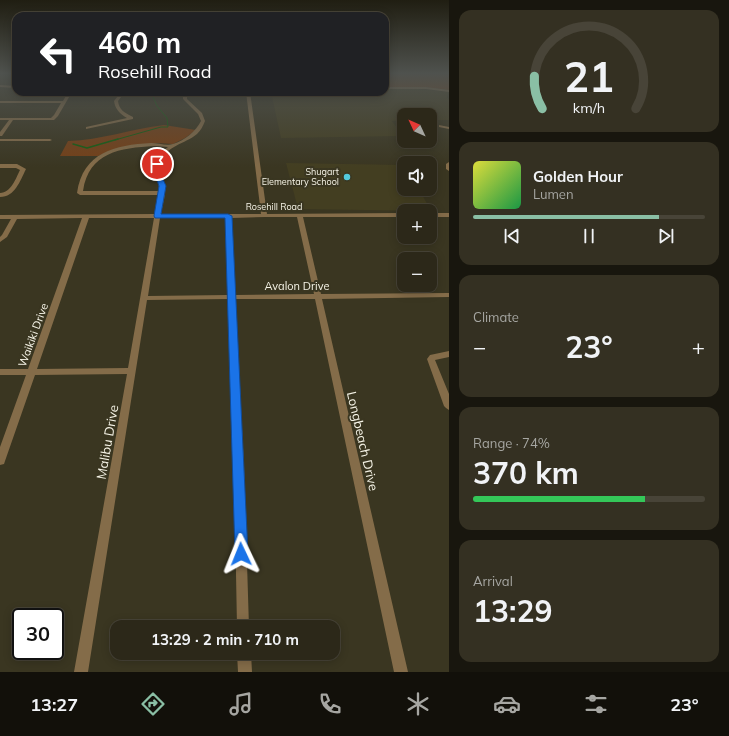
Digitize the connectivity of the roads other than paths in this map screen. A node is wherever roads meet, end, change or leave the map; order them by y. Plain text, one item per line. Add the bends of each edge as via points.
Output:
1 (63, 104) edge
2 (116, 104) edge
3 (190, 104) edge
4 (250, 104) edge
5 (0, 119) edge
6 (12, 119) junction
7 (441, 126) dead end
8 (88, 128) dead end
9 (449, 128) edge
10 (0, 135) edge
11 (0, 140) edge
12 (50, 140) dead end
13 (173, 146) junction
14 (449, 164) edge
15 (0, 166) edge
16 (449, 169) edge
17 (161, 193) junction
18 (3, 195) edge
19 (397, 215) edge
20 (437, 215) edge
21 (449, 215) edge
22 (157, 216) junction
23 (228, 216) junction
24 (264, 216) junction
25 (300, 216) junction
26 (2, 217) edge
27 (14, 217) junction
28 (86, 217) junction
29 (0, 226) edge
30 (0, 240) edge
31 (449, 295) edge
32 (232, 297) junction
33 (317, 297) junction
34 (144, 298) junction
35 (449, 354) edge
36 (132, 370) junction
37 (0, 372) edge
38 (32, 372) junction
39 (449, 406) edge
40 (0, 461) edge
41 (243, 620) edge
42 (244, 660) edge
43 (81, 672) edge
44 (245, 672) edge
45 (401, 672) edge

1 - 6 street via 52,119
2 - 8 street via 119,110 131,118
3 - 13 street via 200,114 203,121 201,127 196,134
4 - 24 street
5 - 6 street
6 - 10 street
7 - 9 street
11 - 12 street
13 - 17 street, Malibu Drive via 157,164 157,172 162,182
13 - 17 street via 139,146 103,155 90,165 80,193
14 - 16 street
15 - 18 street via 21,166 23,169 12,190
17 - 22 street, Malibu Drive
19 - 25 street, Rosehill Road
20 - 21 street
22 - 23 street, Rosehill Road
22 - 28 street, Rosehill Road
22 - 34 street, Malibu Drive
23 - 24 street, Rosehill Road
23 - 32 street
24 - 25 street, Rosehill Road
25 - 33 street, Longbeach Drive
26 - 27 street, Rosehill Road
26 - 29 street
27 - 28 street, Rosehill Road
27 - 30 street via 5,236
28 - 38 street, Waikiki Drive
31 - 33 street, Avalon Drive
32 - 33 street, Avalon Drive
32 - 34 street, Avalon Drive
32 - 41 street
33 - 45 street, Longbeach Drive
34 - 36 street, Malibu Drive
35 - 39 street via 433,356 431,359
36 - 38 street
36 - 43 street, Malibu Drive
37 - 38 street
38 - 40 street, Waikiki Drive
42 - 44 street

